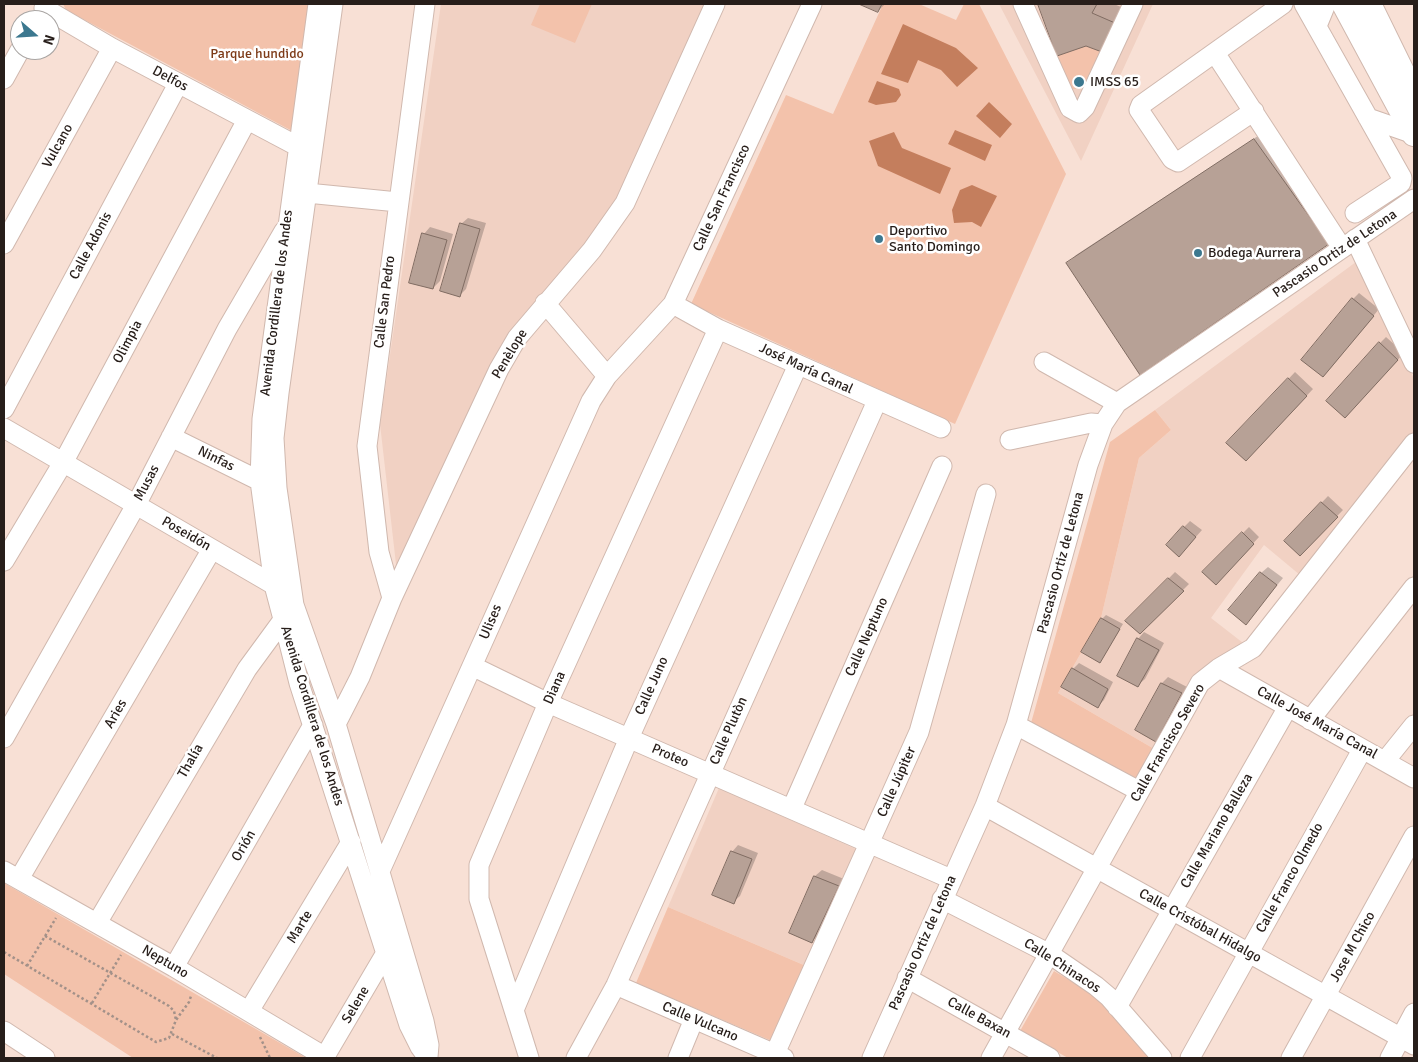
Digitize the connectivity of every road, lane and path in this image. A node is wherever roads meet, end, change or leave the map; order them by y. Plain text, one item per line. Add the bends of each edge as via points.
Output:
1 (318, 4) edge
2 (333, 4) edge
3 (425, 4) edge
4 (715, 4) edge
5 (812, 4) edge
6 (1023, 4) edge
7 (1134, 4) edge
8 (1283, 4) edge
9 (1304, 4) edge
10 (1326, 4) edge
11 (1344, 4) edge
12 (1369, 4) edge
13 (60, 21) edge
14 (1317, 26) junction
15 (112, 48) junction
16 (1215, 53) junction
17 (14, 60) edge
18 (4, 79) edge
19 (178, 84) junction
20 (1413, 90) edge
21 (1254, 111) junction
22 (1368, 118) junction
23 (247, 120) junction
24 (1414, 134) edge
25 (297, 146) junction
26 (307, 193) junction
27 (1414, 199) edge
28 (398, 202) junction
29 (1354, 213) dead end
30 (287, 226) junction
31 (1349, 243) junction
32 (4, 244) edge
33 (545, 303) junction
34 (673, 304) junction
35 (718, 328) junction
36 (1044, 362) dead end
37 (1414, 362) edge
38 (798, 366) junction
39 (607, 376) junction
40 (877, 401) junction
41 (1117, 403) junction
42 (4, 409) edge
43 (1103, 424) junction
44 (4, 428) edge
45 (941, 428) dead end
46 (171, 437) junction
47 (1010, 440) dead end
48 (1414, 443) edge
49 (64, 461) junction
50 (942, 466) dead end
51 (260, 481) junction
52 (986, 494) dead end
53 (136, 505) junction
54 (212, 549) junction
55 (4, 561) edge
56 (1414, 587) edge
57 (392, 598) junction
58 (286, 600) junction
59 (472, 666) junction
60 (1220, 668) junction
61 (548, 703) junction
62 (1288, 707) junction
63 (1310, 720) junction
64 (336, 724) junction
65 (313, 725) junction
66 (1016, 725) junction
67 (1414, 725) edge
68 (4, 738) edge
69 (629, 738) junction
70 (1362, 750) junction
71 (1385, 761) junction
72 (710, 773) junction
73 (1414, 778) edge
74 (1139, 792) junction
75 (985, 806) junction
76 (792, 808) junction
77 (1414, 836) edge
78 (351, 842) junction
79 (870, 842) junction
80 (1096, 869) junction
81 (380, 871) junction
82 (11, 875) edge
83 (951, 879) junction
84 (942, 899) junction
85 (64, 904) junction
86 (1172, 910) junction
87 (97, 923) junction
88 (45, 936) junction
89 (129, 941) junction
90 (387, 951) junction
91 (4, 952) edge
92 (1048, 953) junction
93 (1248, 953) junction
94 (27, 966) junction
95 (174, 967) junction
96 (111, 973) junction
97 (907, 978) junction
98 (196, 980) junction
99 (616, 985) junction
100 (1327, 995) junction
101 (92, 1004) junction
102 (1117, 1007) junction
103 (514, 1010) junction
104 (249, 1012) junction
105 (1414, 1013) edge
106 (694, 1019) junction
107 (176, 1020) junction
108 (1005, 1032) junction
109 (172, 1034) junction
110 (10, 1035) edge
111 (1408, 1042) edge
112 (777, 1057) edge
113 (16, 1058) edge
114 (45, 1058) edge
115 (217, 1058) edge
116 (325, 1058) edge
117 (428, 1058) edge
118 (529, 1058) edge
119 (576, 1058) edge
120 (678, 1058) edge
121 (872, 1058) edge
122 (991, 1058) edge
123 (1050, 1058) edge
124 (1162, 1058) edge
125 (1190, 1058) edge
126 (1291, 1058) edge
127 (1390, 1058) edge

1 - 25 street, Avenida Cordillera de los Andes
2 - 26 street, Avenida Cordillera de los Andes
3 - 28 street, Calle San Pedro
4 - 33 street, Penèlope via 625,203 592,250
5 - 34 street, Calle San Francisco
6 - 7 street via 1070,108 1079,113 1085,107
8 - 16 street
9 - 14 street
10 - 14 street
11 - 24 main road
12 - 20 main road
13 - 15 street, Delfos
14 - 22 street
15 - 19 street, Delfos
15 - 32 street, Vulcano
16 - 21 street
16 - 21 street via 1139,107 1139,111 1172,159 1180,161
17 - 18 street
19 - 23 street, Delfos
19 - 42 street, Calle Adonis
21 - 31 street
22 - 24 street
22 - 29 street via 1402,180
23 - 25 street, Delfos
23 - 49 street, Olimpia
25 - 30 street, Avenida Cordillera de los Andes
26 - 28 street
26 - 58 street, Avenida Cordillera de los Andes via 274,438
27 - 31 street, Pascasio Ortiz de Letona
28 - 57 street, Calle San Pedro via 367,446 378,552
30 - 46 street, Musas
30 - 51 street, Avenida Cordillera de los Andes via 262,419
31 - 37 street
31 - 41 street, Pascasio Ortiz de Letona
33 - 39 street
33 - 57 street, Penèlope via 517,338 499,369
34 - 35 street, José María Canal
34 - 39 street, Calle San Francisco
35 - 38 street, José María Canal
35 - 61 street, Diana
36 - 41 street
38 - 40 street, José María Canal
38 - 69 street, Calle Juno
39 - 59 street, Ulises via 576,432
40 - 45 street, José María Canal
40 - 72 street, Calle Plutòn
41 - 43 street, Pascasio Ortiz de Letona
43 - 47 street via 1091,423
43 - 66 street, Pascasio Ortiz de Letona via 1088,465
44 - 49 street, Poseidón
46 - 51 street, Ninfas
46 - 53 street, Musas
48 - 60 street, Calle Francisco Severo via 1254,648
49 - 53 street, Poseidón
49 - 55 street, Olimpia
50 - 76 street, Calle Neptuno
51 - 58 street, Avenida Cordillera de los Andes
52 - 79 street, Calle Júpiter via 919,732
53 - 54 street, Poseidón
53 - 68 street, Musas
54 - 58 street, Poseidón
54 - 82 street, Aries
56 - 63 street
57 - 64 street, Penèlope via 360,677
58 - 64 street, Avenida Cordillera de los Andes
58 - 65 street, Avenida Cordillera de los Andes via 299,683
58 - 87 street, Thalía
59 - 61 street, Proteo
59 - 81 street, Ulises
60 - 62 street, Calle José María Canal
60 - 74 street, Calle Francisco Severo via 1200,684
61 - 69 street, Proteo
61 - 103 street, Diana via 479,866 479,899
62 - 63 street, Calle José María Canal
62 - 86 street, Calle Mariano Balleza
63 - 70 street, Calle José María Canal
64 - 81 street, Avenida Cordillera de los Andes
65 - 78 street, Avenida Cordillera de los Andes
65 - 95 street, Orión
66 - 74 street
66 - 75 street, Pascasio Ortiz de Letona
67 - 71 street
69 - 72 street, Proteo
69 - 103 street, Calle Juno
70 - 71 street, Calle José María Canal
70 - 93 street, Calle Franco Olmedo
71 - 73 street, Calle José María Canal
72 - 76 street, Proteo
72 - 99 street, Calle Plutòn
74 - 80 street, Calle Francisco Severo
75 - 80 street, Calle Cristóbal Hidalgo
75 - 83 street, Pascasio Ortiz de Letona
76 - 79 street, Proteo
77 - 100 street, Jose M Chico
78 - 90 street, Avenida Cordillera de los Andes
78 - 104 street, Marte
79 - 83 street, Proteo
79 - 112 street, Calle Júpiter
80 - 86 street, Calle Cristóbal Hidalgo
80 - 92 street, Calle Francisco Severo
81 - 117 street, Avenida Cordillera de los Andes via 426,1028
82 - 85 street, Neptuno
83 - 84 street, Pascasio Ortiz de Letona
84 - 92 street, Calle Chinacos
84 - 97 street, Pascasio Ortiz de Letona
85 - 87 street, Neptuno
85 - 88 path
86 - 93 street, Calle Cristóbal Hidalgo
86 - 102 street, Calle Mariano Balleza
87 - 89 street, Neptuno
88 - 94 path
88 - 96 path
89 - 95 street, Neptuno
89 - 96 path
90 - 116 street, Selene
90 - 117 street, Avenida Cordillera de los Andes via 410,1025
91 - 94 path
92 - 102 street, Calle Chinacos via 1096,986
92 - 108 street, Calle Francisco Severo
93 - 100 street, Calle Cristóbal Hidalgo
93 - 125 street, Calle Franco Olmedo
94 - 101 path
95 - 98 street, Neptuno
96 - 101 path
96 - 107 path via 169,1006
97 - 108 street, Calle Baxan
97 - 121 street, Pascasio Ortiz de Letona
98 - 104 street, Neptuno
98 - 107 path via 189,1002
99 - 106 street, Calle Vulcano
99 - 119 street, Calle Plutòn
100 - 111 street, Calle Cristóbal Hidalgo
100 - 126 street, Jose M Chico
101 - 109 path via 156,1042 164,1041
102 - 124 street, Calle Chinacos
103 - 118 street, Diana
104 - 116 street, Neptuno
105 - 111 street
106 - 112 street, Calle Vulcano
106 - 120 street
107 - 109 path
108 - 122 street, Calle Francisco Severo
108 - 123 street, Calle Baxan
109 - 115 path
110 - 113 street
110 - 114 street
111 - 127 street

